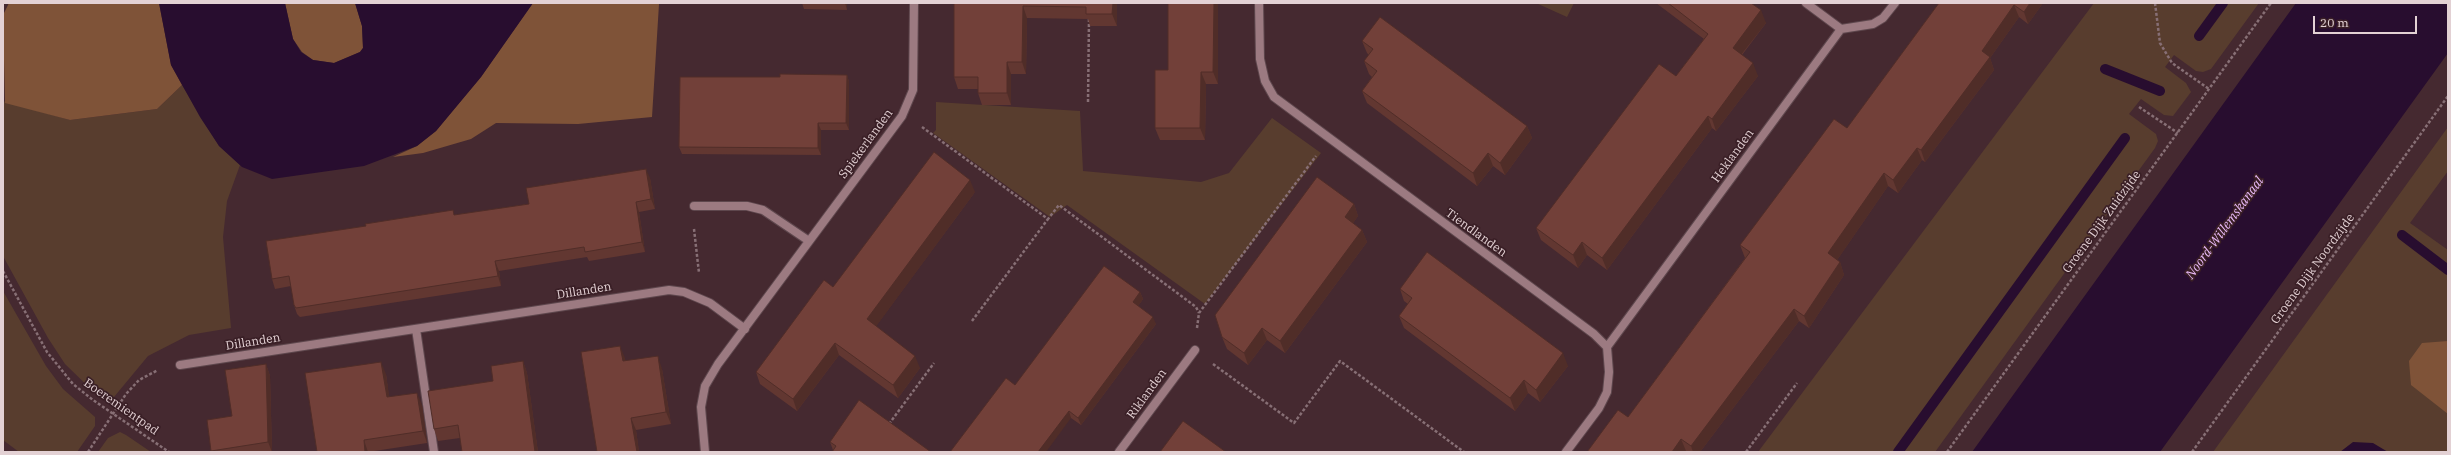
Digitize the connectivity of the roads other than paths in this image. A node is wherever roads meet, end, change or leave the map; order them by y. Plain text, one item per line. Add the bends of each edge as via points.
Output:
1 (914, 3) edge
2 (1259, 3) edge
3 (1806, 3) edge
4 (1895, 3) edge
5 (1841, 29) junction
6 (694, 206) road end
7 (809, 241) junction
8 (416, 329) junction
9 (744, 329) junction
10 (1607, 347) junction
11 (1194, 350) road end
12 (180, 365) road end
13 (434, 452) edge
14 (705, 452) edge
15 (1119, 452) edge
16 (1566, 452) edge

1 - 7 street, Spiekerlanden via 914,75 909,102 902,116
2 - 10 street, Tiendlanden via 1260,59 1265,81 1274,97 1283,106 1594,334
3 - 5 street
4 - 5 street via 1883,18 1873,24
5 - 10 street, Heklanden
6 - 7 street via 747,206 763,210
7 - 9 street, Spiekerlanden
8 - 9 street, Dillanden via 669,290 698,297
8 - 12 street, Dillanden
8 - 13 street
9 - 14 street, Spiekerlanden via 705,386 700,407
10 - 16 street via 1607,392 1599,408
11 - 15 street, Riklanden

